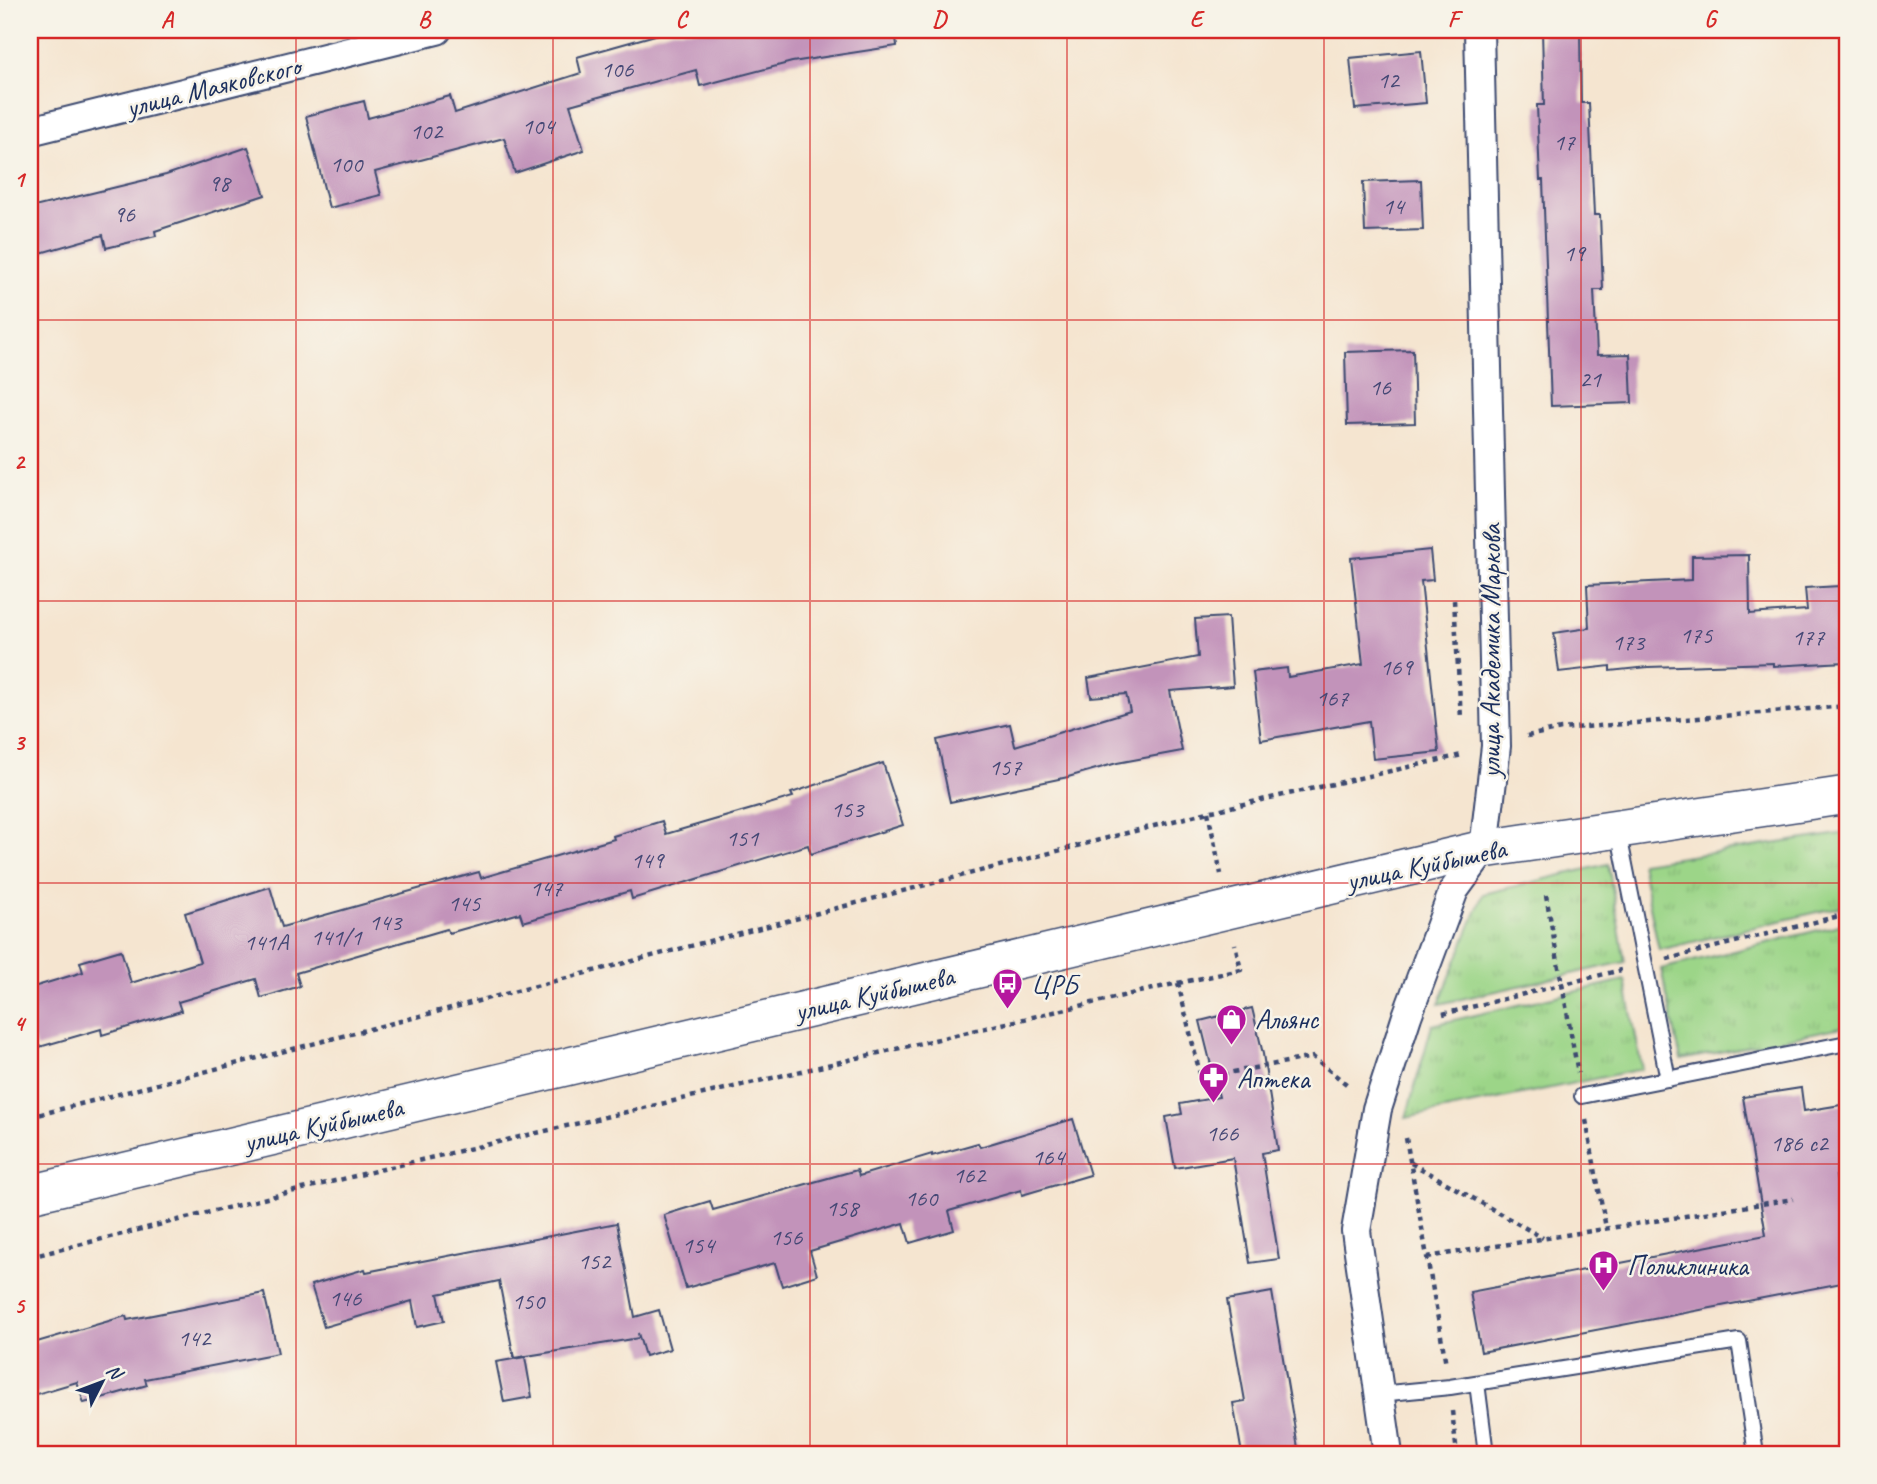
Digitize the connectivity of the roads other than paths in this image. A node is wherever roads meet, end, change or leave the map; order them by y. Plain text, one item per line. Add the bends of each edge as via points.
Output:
1 (437, 30) edge
2 (1479, 30) edge
3 (30, 131) edge
4 (1847, 795) edge
5 (1618, 829) junction
6 (1484, 849) junction
7 (1847, 1043) edge
8 (1668, 1079) junction
9 (1582, 1096) road end
10 (30, 1194) edge
11 (1477, 1383) junction
12 (1379, 1394) junction
13 (1388, 1454) edge
14 (1486, 1454) edge
15 (1756, 1454) edge

1 - 3 street, улица Маяковского
2 - 6 street, улица Академика Маркова via 1496,746
4 - 5 street, улица Куйбышева
5 - 6 street, улица Куйбышева
5 - 8 lane
6 - 10 street, улица Куйбышева
6 - 12 street, улица Академика Маркова via 1454,890 1377,1109 1356,1231
7 - 8 lane
8 - 9 lane
11 - 12 lane
11 - 14 lane
11 - 15 lane via 1739,1342
12 - 13 street, улица Академика Маркова

